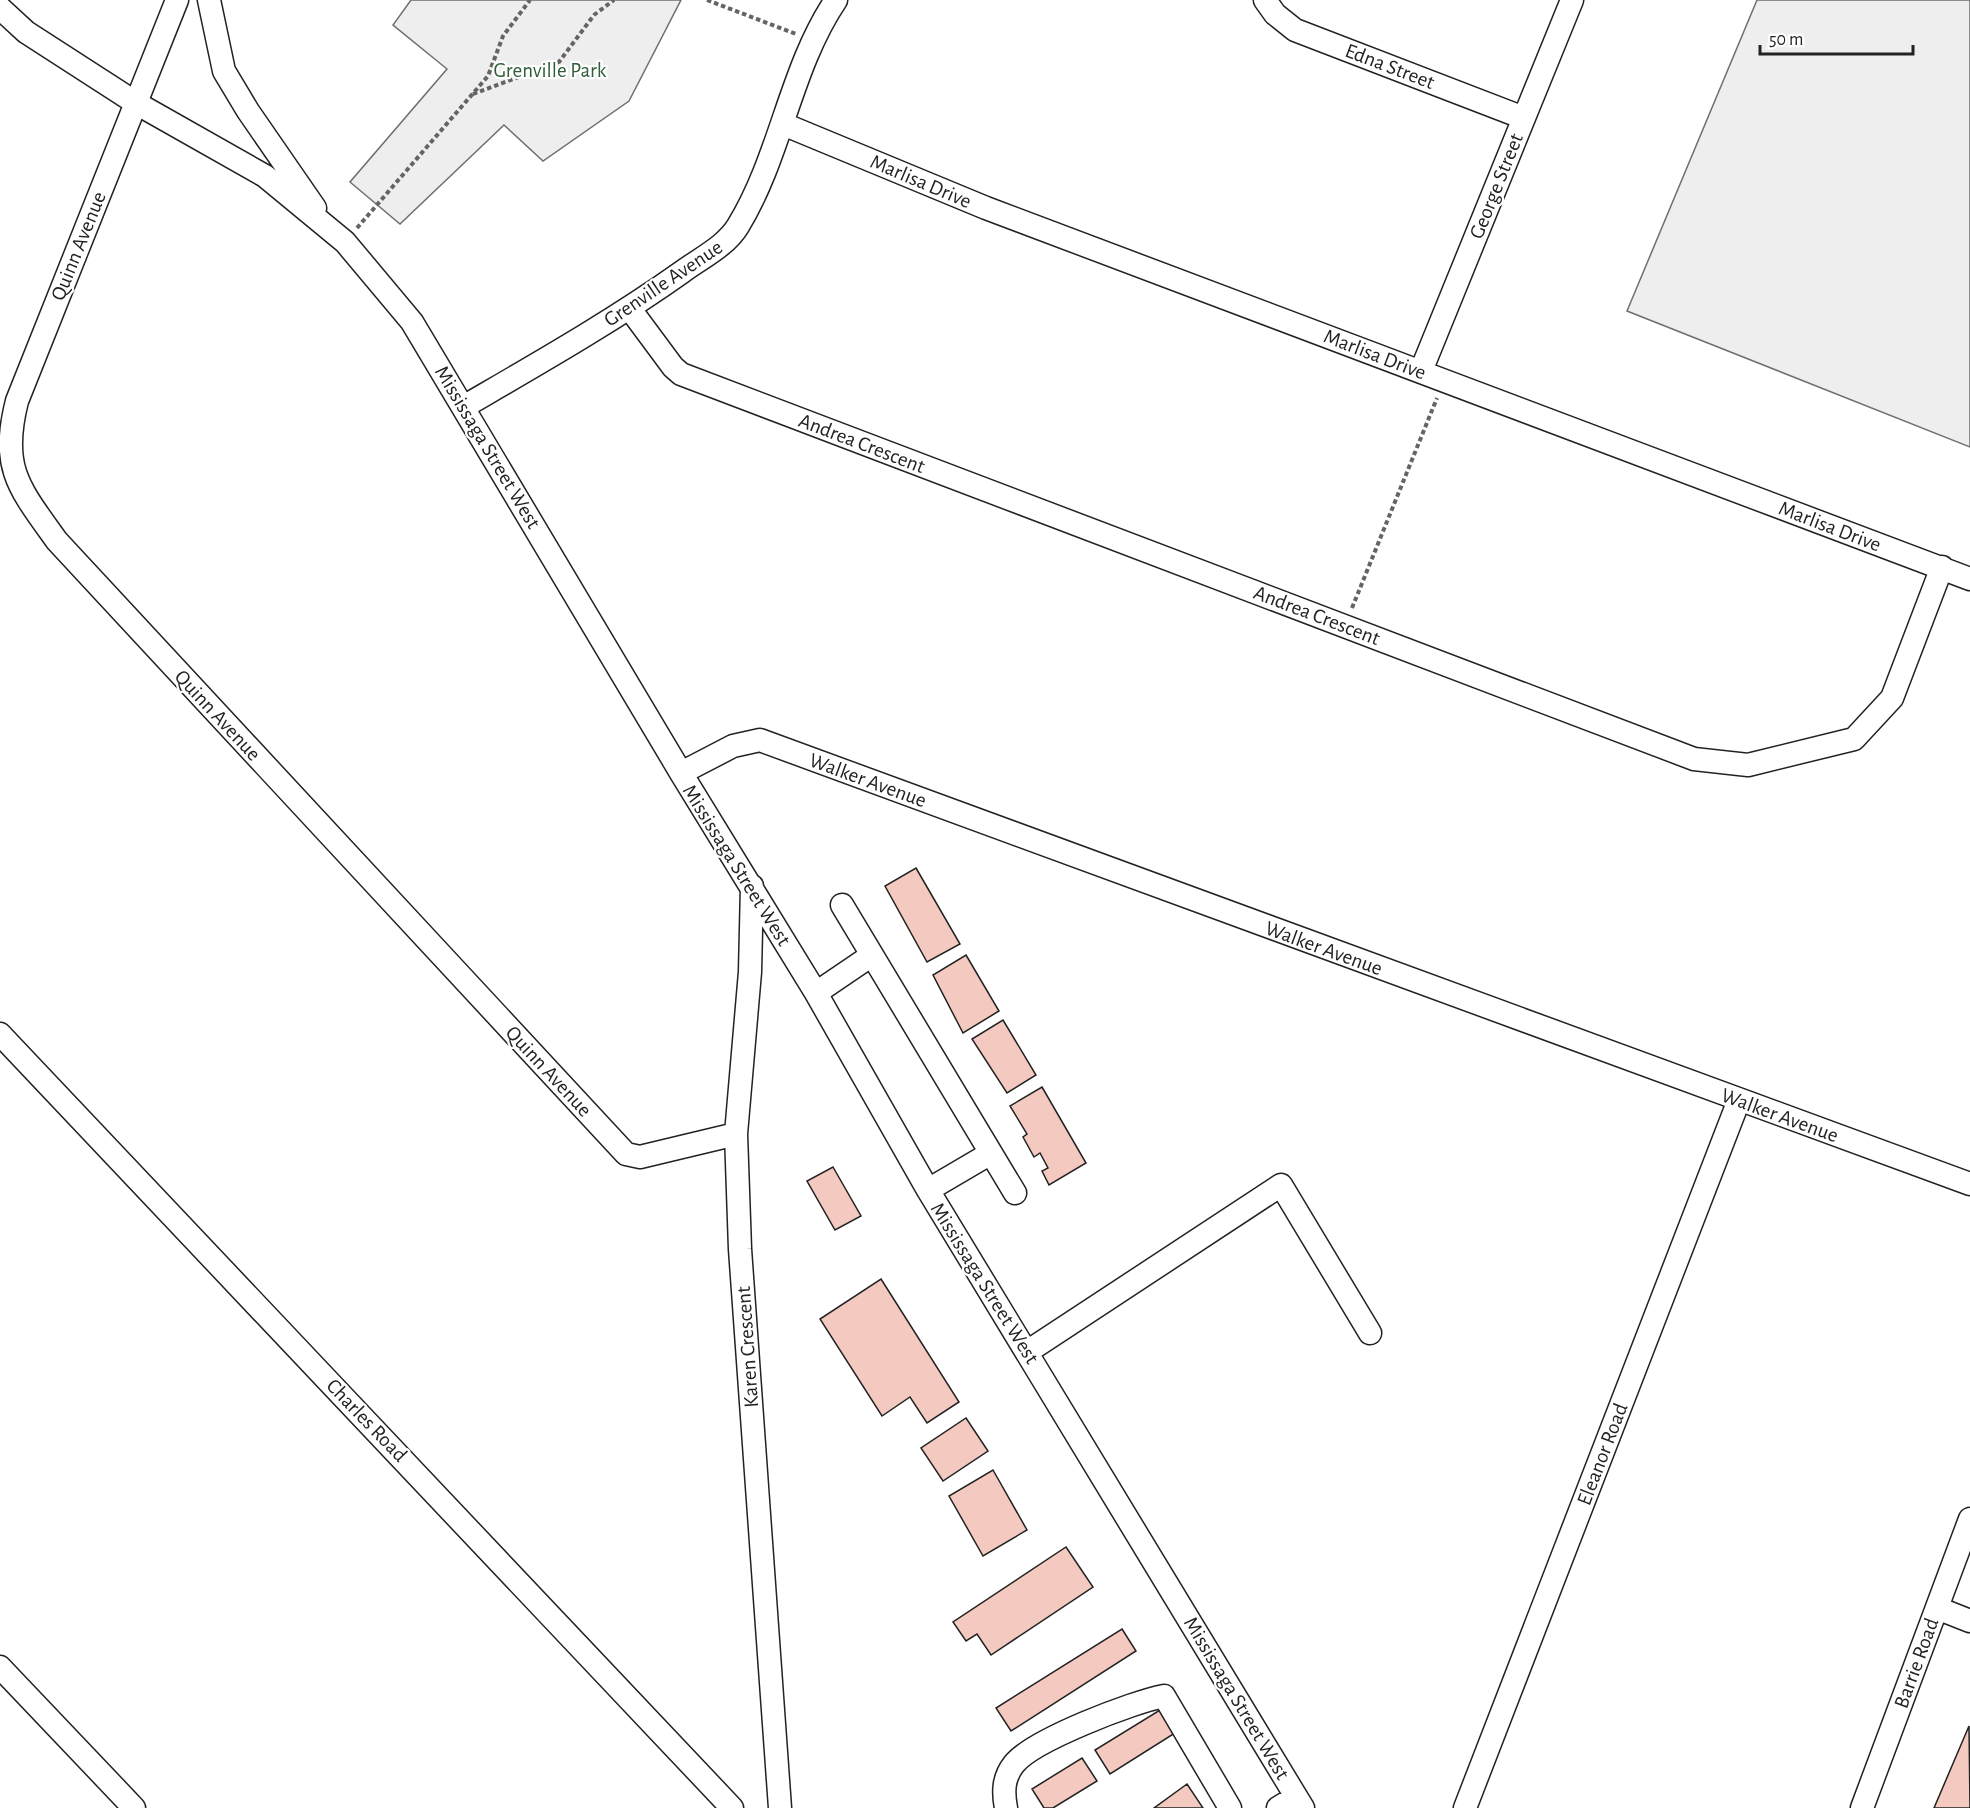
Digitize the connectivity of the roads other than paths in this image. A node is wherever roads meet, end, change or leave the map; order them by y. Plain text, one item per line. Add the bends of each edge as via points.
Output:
1 (177, 0) edge
2 (209, 0) edge
3 (836, 0) edge
4 (1265, 0) edge
5 (1572, 0) edge
6 (0, 8) edge
7 (136, 103) junction
8 (1524, 118) junction
9 (783, 124) junction
10 (338, 237) junction
11 (630, 309) junction
12 (1421, 371) junction
13 (465, 406) junction
14 (1942, 567) junction
15 (1970, 579) edge
16 (681, 773) junction
17 (752, 886) junction
18 (842, 905) dead end
19 (872, 955) junction
20 (816, 993) junction
21 (0, 1034) edge
22 (1739, 1100) junction
23 (736, 1134) junction
24 (991, 1153) junction
25 (1970, 1184) edge
26 (928, 1190) junction
27 (1015, 1193) dead end
28 (1370, 1333) dead end
29 (1028, 1352) junction
30 (1970, 1519) edge
31 (1937, 1608) junction
32 (1970, 1621) edge
33 (0, 1667) edge
34 (1292, 1804) edge
35 (134, 1808) edge
36 (732, 1808) edge
37 (780, 1808) edge
38 (1006, 1808) edge
39 (1230, 1808) edge
40 (1465, 1808) edge
41 (1862, 1808) edge

1 - 7 street
2 - 10 street via 219,58 231,84
3 - 9 street, Grenville Avenue via 813,40
4 - 8 street, Edna Street via 1295,30
5 - 8 street, George Street
6 - 7 street, Mississaga Street West via 26,32
7 - 10 street, Mississaga Street West via 265,176
7 - 23 street, Quinn Avenue via 17,401 9,431 10,462 26,499 57,541 626,1154 640,1157
8 - 12 street, George Street
9 - 11 street, Grenville Avenue via 745,212 728,239
9 - 12 street, Marlisa Drive via 986,208
10 - 13 street, Mississaga Street West via 412,322
11 - 13 street, Grenville Avenue
11 - 14 street, Andrea Crescent via 681,374 1694,759 1748,765 1854,739 1892,698
12 - 14 street, Marlisa Drive
13 - 16 street, Mississaga Street West
14 - 15 street, Marlisa Drive
16 - 17 street, Mississaga Street West
16 - 22 street, Walker Avenue via 733,746 760,740
17 - 20 street, Mississaga Street West
17 - 23 street, Karen Crescent via 750,972
18 - 19 street
19 - 20 street
19 - 24 street
20 - 26 street, Mississaga Street West
21 - 36 street, Charles Road
22 - 25 street, Walker Avenue
22 - 40 street, Eleanor Road
23 - 37 street, Karen Crescent via 740,1249
24 - 26 street
24 - 27 street
26 - 29 street, Mississaga Street West
28 - 29 street via 1281,1185
29 - 34 street, Mississaga Street West
30 - 31 street, Barrie Road
31 - 32 street
31 - 41 street, Barrie Road
33 - 35 street
38 - 39 street via 1006,1777 1026,1751 1136,1702 1164,1696

